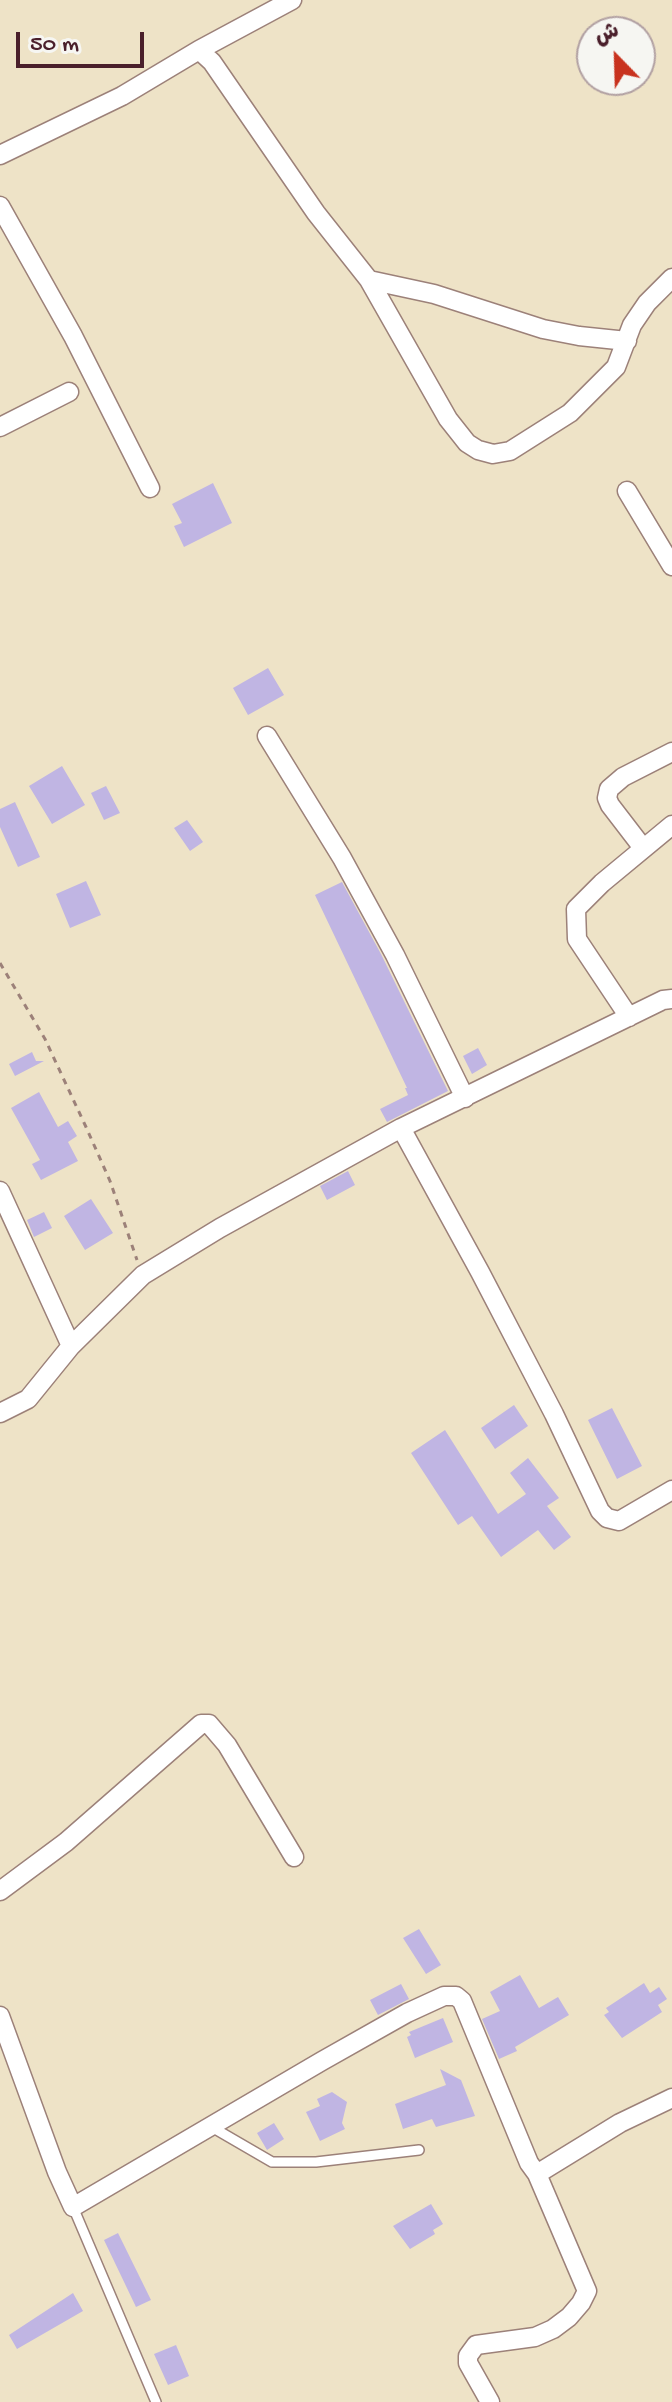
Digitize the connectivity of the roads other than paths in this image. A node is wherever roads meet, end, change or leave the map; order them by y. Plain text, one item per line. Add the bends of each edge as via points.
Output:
1 (292, 0) edge
2 (199, 50) junction
3 (0, 155) edge
4 (0, 206) edge
5 (672, 278) edge
6 (369, 280) junction
7 (627, 341) junction
8 (69, 392) dead end
9 (0, 427) edge
10 (150, 488) dead end
11 (627, 491) dead end
12 (672, 566) edge
13 (267, 736) dead end
14 (672, 752) edge
15 (672, 825) edge
16 (643, 848) junction
17 (672, 999) edge
18 (629, 1017) junction
19 (465, 1098) junction
20 (401, 1128) junction
21 (0, 1191) edge
22 (71, 1346) junction
23 (0, 1413) edge
24 (672, 1490) edge
25 (294, 1857) dead end
26 (0, 1891) edge
27 (0, 2016) edge
28 (672, 2098) edge
29 (210, 2126) junction
30 (419, 2150) dead end
31 (537, 2174) junction
32 (73, 2207) junction
33 (156, 2402) edge
34 (490, 2402) edge

1 - 2 street
2 - 3 street via 122,96
2 - 6 street
4 - 10 street
5 - 7 street via 647,303
6 - 7 street via 434,294 543,329
6 - 7 street via 448,419 467,443 493,454 510,451 570,413 616,367
8 - 9 street
11 - 12 street
13 - 19 street via 395,955
14 - 16 street via 609,789 610,805
15 - 16 street
16 - 18 street via 581,902 575,921 577,939
17 - 18 street
18 - 19 street
19 - 20 street
20 - 22 street via 143,1275
20 - 24 street via 495,1300 600,1511 619,1521
21 - 22 street
22 - 23 street via 28,1399
25 - 26 street via 227,1745 209,1724 201,1724 66,1842
27 - 32 street
28 - 31 street
29 - 30 lane via 272,2162
29 - 31 street via 407,2013 456,1996
29 - 32 street
31 - 34 street via 587,2291 553,2329 535,2337 476,2345 468,2363
32 - 33 lane

